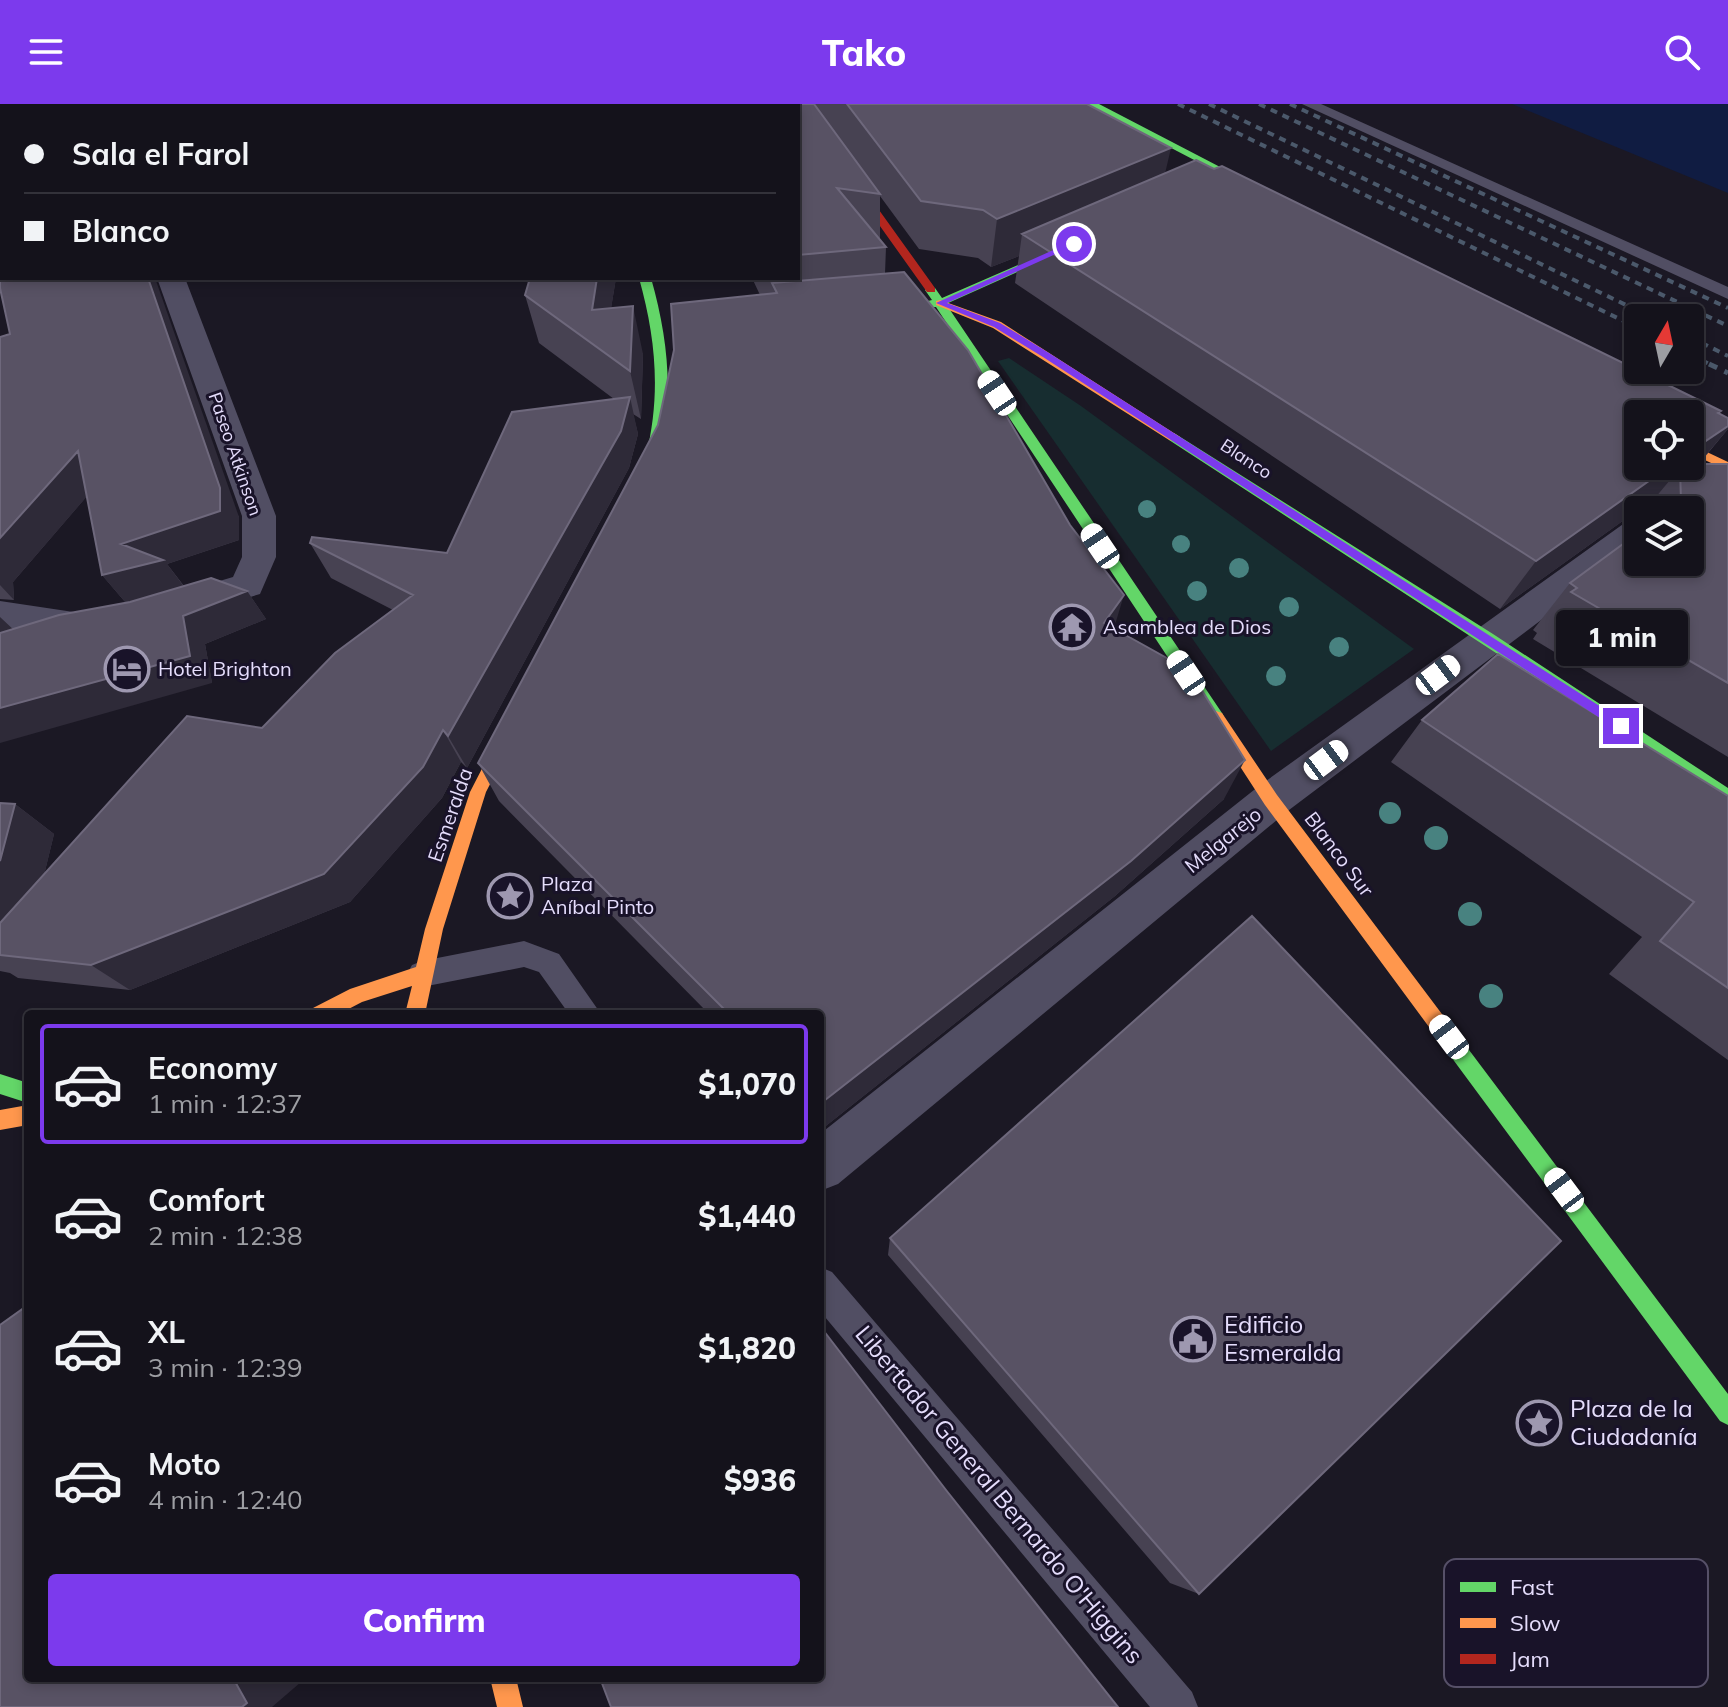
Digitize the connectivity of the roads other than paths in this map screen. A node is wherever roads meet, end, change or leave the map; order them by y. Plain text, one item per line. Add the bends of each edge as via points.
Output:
1 (1092, 104) edge
2 (1309, 104) edge
3 (800, 107) edge
4 (1286, 204) edge
5 (1090, 237) edge
6 (172, 280) edge
7 (646, 280) edge
8 (1728, 294) edge
9 (940, 303) junction
10 (902, 306) edge
11 (1704, 455) edge
12 (1727, 467) edge
13 (648, 469) edge
14 (1698, 487) edge
15 (1624, 540) edge
16 (0, 614) edge
17 (1488, 638) junction
18 (523, 705) edge
19 (1728, 797) edge
20 (1271, 800) junction
21 (422, 974) junction
22 (328, 1010) edge
23 (416, 1010) edge
24 (583, 1010) edge
25 (0, 1084) edge
26 (24, 1092) edge
27 (24, 1116) edge
28 (0, 1120) edge
29 (824, 1163) edge
30 (824, 1289) edge
31 (1728, 1413) edge
32 (504, 1682) edge
33 (510, 1707) edge
34 (1177, 1707) edge

1 - 4 main road
2 - 8 lane
3 - 9 main road
5 - 9 main road
6 - 16 street, Paseo Atkinson via 259,516 259,557 247,585 146,616 87,627
7 - 13 main road via 668,329 663,413
9 - 10 main road
9 - 17 main road, Blanco via 997,325
9 - 20 main road, Blanco Sur
11 - 12 main road
12 - 14 street
15 - 17 street, Melgarejo
17 - 19 main road, Blanco
17 - 20 street, Melgarejo
18 - 21 main road, Esmeralda via 478,792
20 - 29 street, Melgarejo
20 - 31 main road, Blanco Sur
21 - 22 main road
21 - 23 main road, Esmeralda
21 - 24 lane via 524,954 549,963
25 - 26 main road
27 - 28 main road
30 - 34 lane, Libertador General Bernardo O'Higgins
32 - 33 main road

